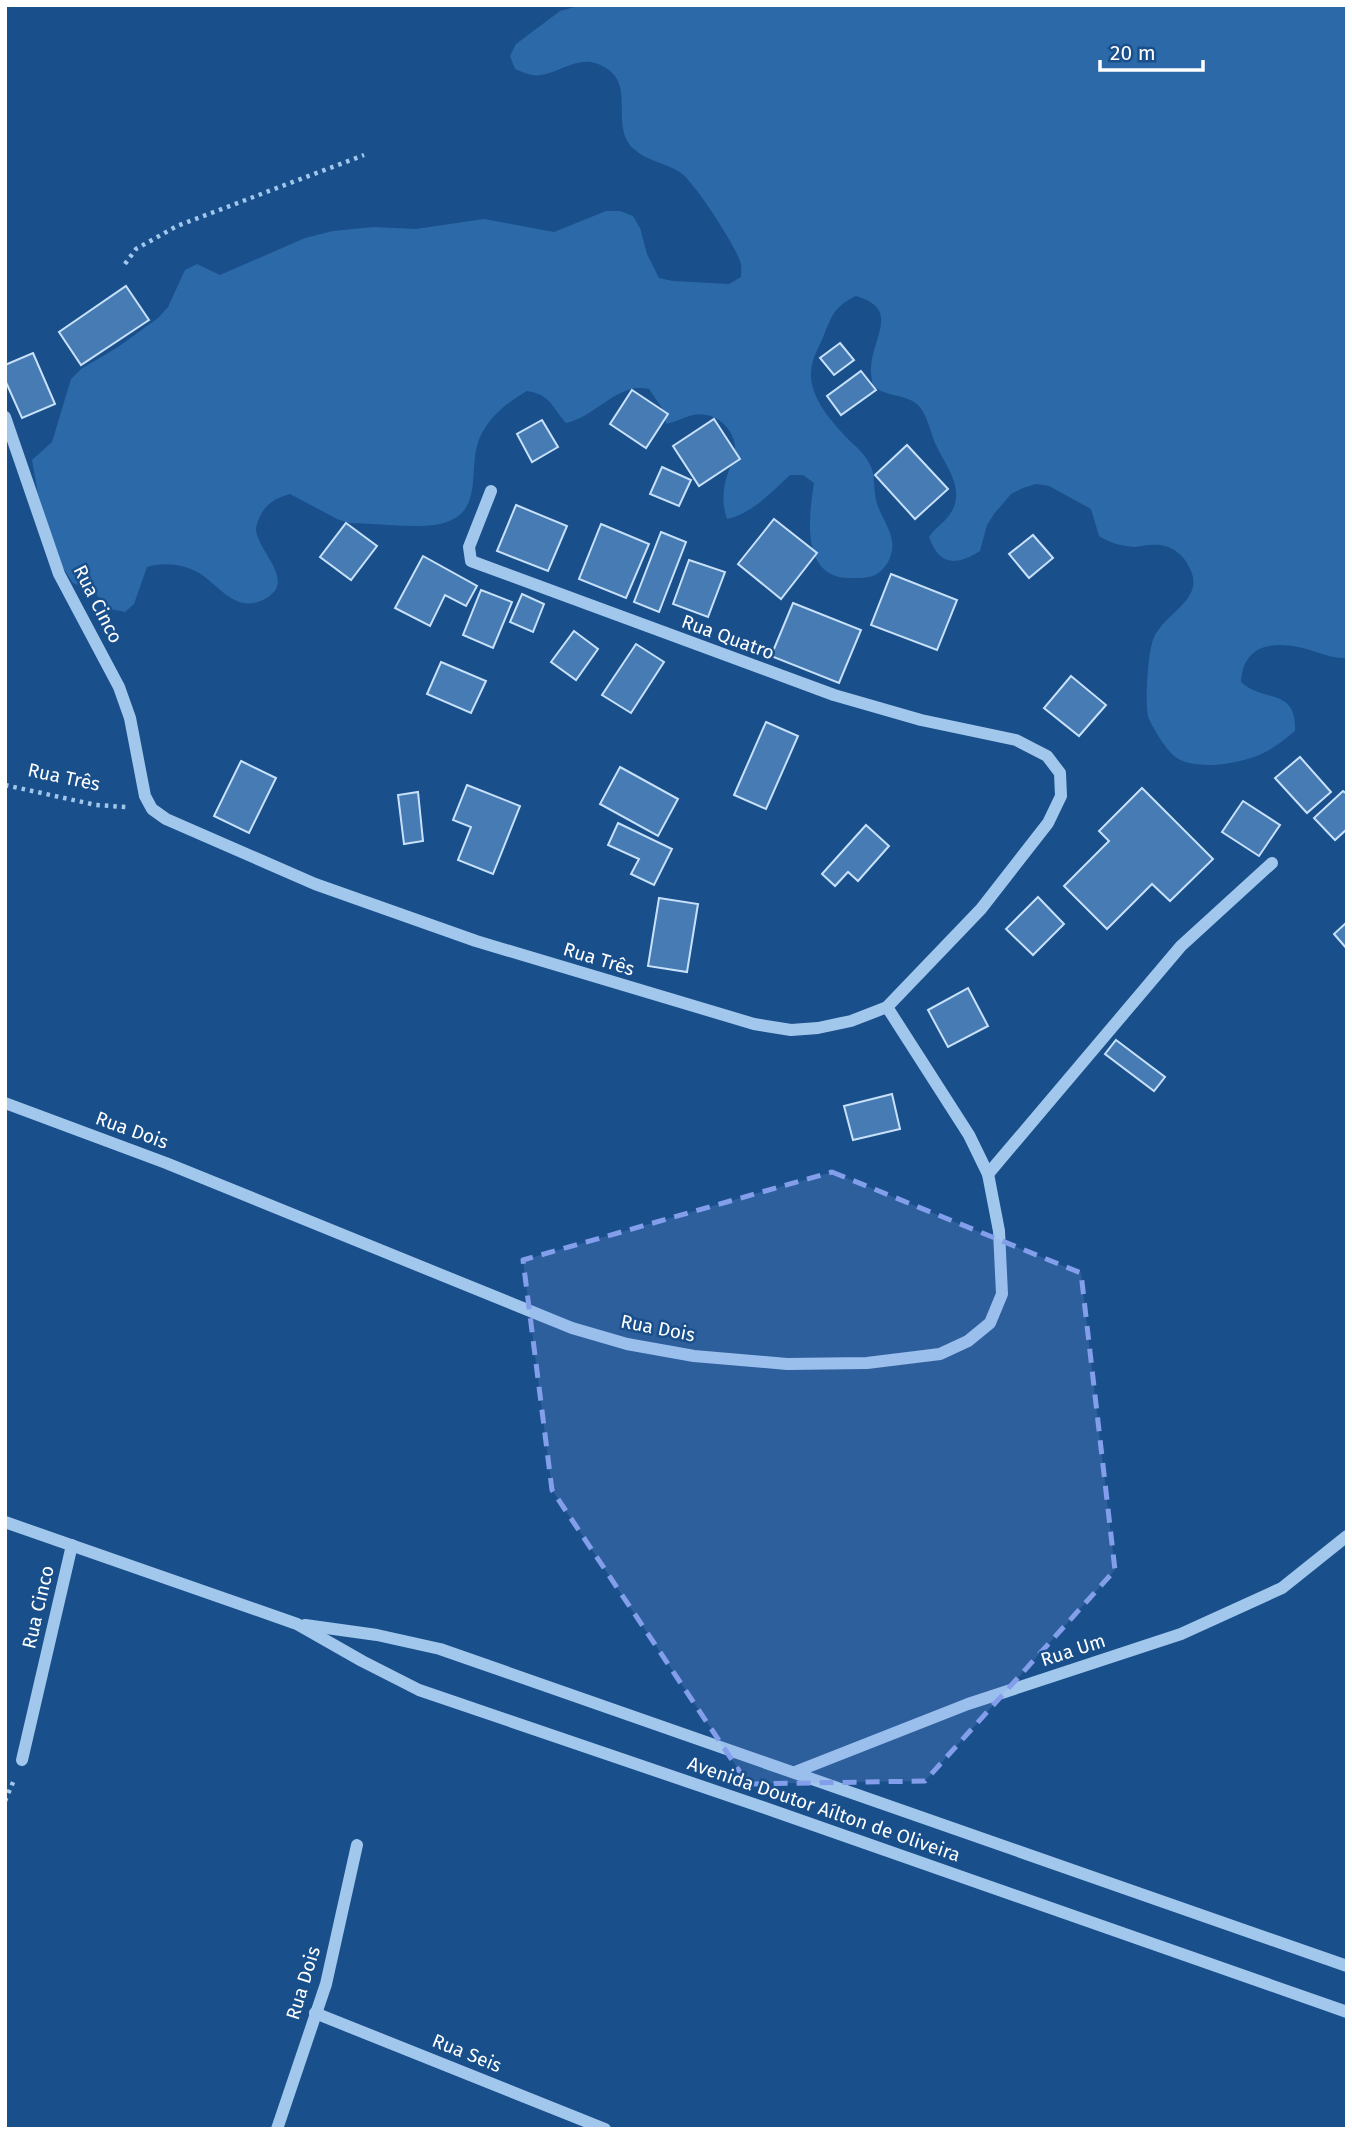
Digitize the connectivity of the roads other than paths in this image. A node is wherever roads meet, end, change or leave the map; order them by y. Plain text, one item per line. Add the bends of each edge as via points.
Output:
1 (5, 417) edge
2 (491, 491) dead end
3 (1047, 756) joint
4 (152, 809) joint
5 (1272, 863) dead end
6 (887, 1007) junction
7 (5, 1103) edge
8 (988, 1174) junction
9 (5, 1522) edge
10 (1347, 1536) edge
11 (72, 1545) junction
12 (297, 1624) junction
13 (22, 1760) dead end
14 (795, 1772) junction
15 (356, 1845) dead end
16 (1347, 1966) edge
17 (1347, 2012) edge
18 (314, 2013) junction
19 (277, 2129) edge
20 (606, 2129) edge

1 - 4 street, Rua Cinco via 59,574 119,687
2 - 3 street, Rua Quatro via 469,547 471,561 834,695 1016,740
3 - 6 street, Rua Três via 1060,773 1061,796 1048,823 981,909
4 - 6 street, Rua Três via 315,884 476,941 754,1024 791,1030 818,1028
5 - 8 street via 1181,946
6 - 8 street, Rua Dois via 970,1135
7 - 8 street, Rua Dois via 166,1163 572,1328 694,1356 787,1364 867,1363 940,1354 990,1323 1002,1294 999,1231
9 - 11 street, Avenida Doutor Aílton de Oliveira
10 - 14 street, Rua Um via 1282,1588 1181,1634 968,1704
11 - 12 street, Avenida Doutor Aílton de Oliveira
11 - 13 street, Rua Cinco
12 - 14 street, Avenida Doutor Aílton de Oliveira via 440,1649
12 - 17 street, Avenida Doutor Aílton de Oliveira via 419,1690
14 - 16 street, Avenida Doutor Aílton de Oliveira
15 - 18 street, Rua Dois via 326,1984
18 - 19 street, Rua Dois
18 - 20 street, Rua Seis

